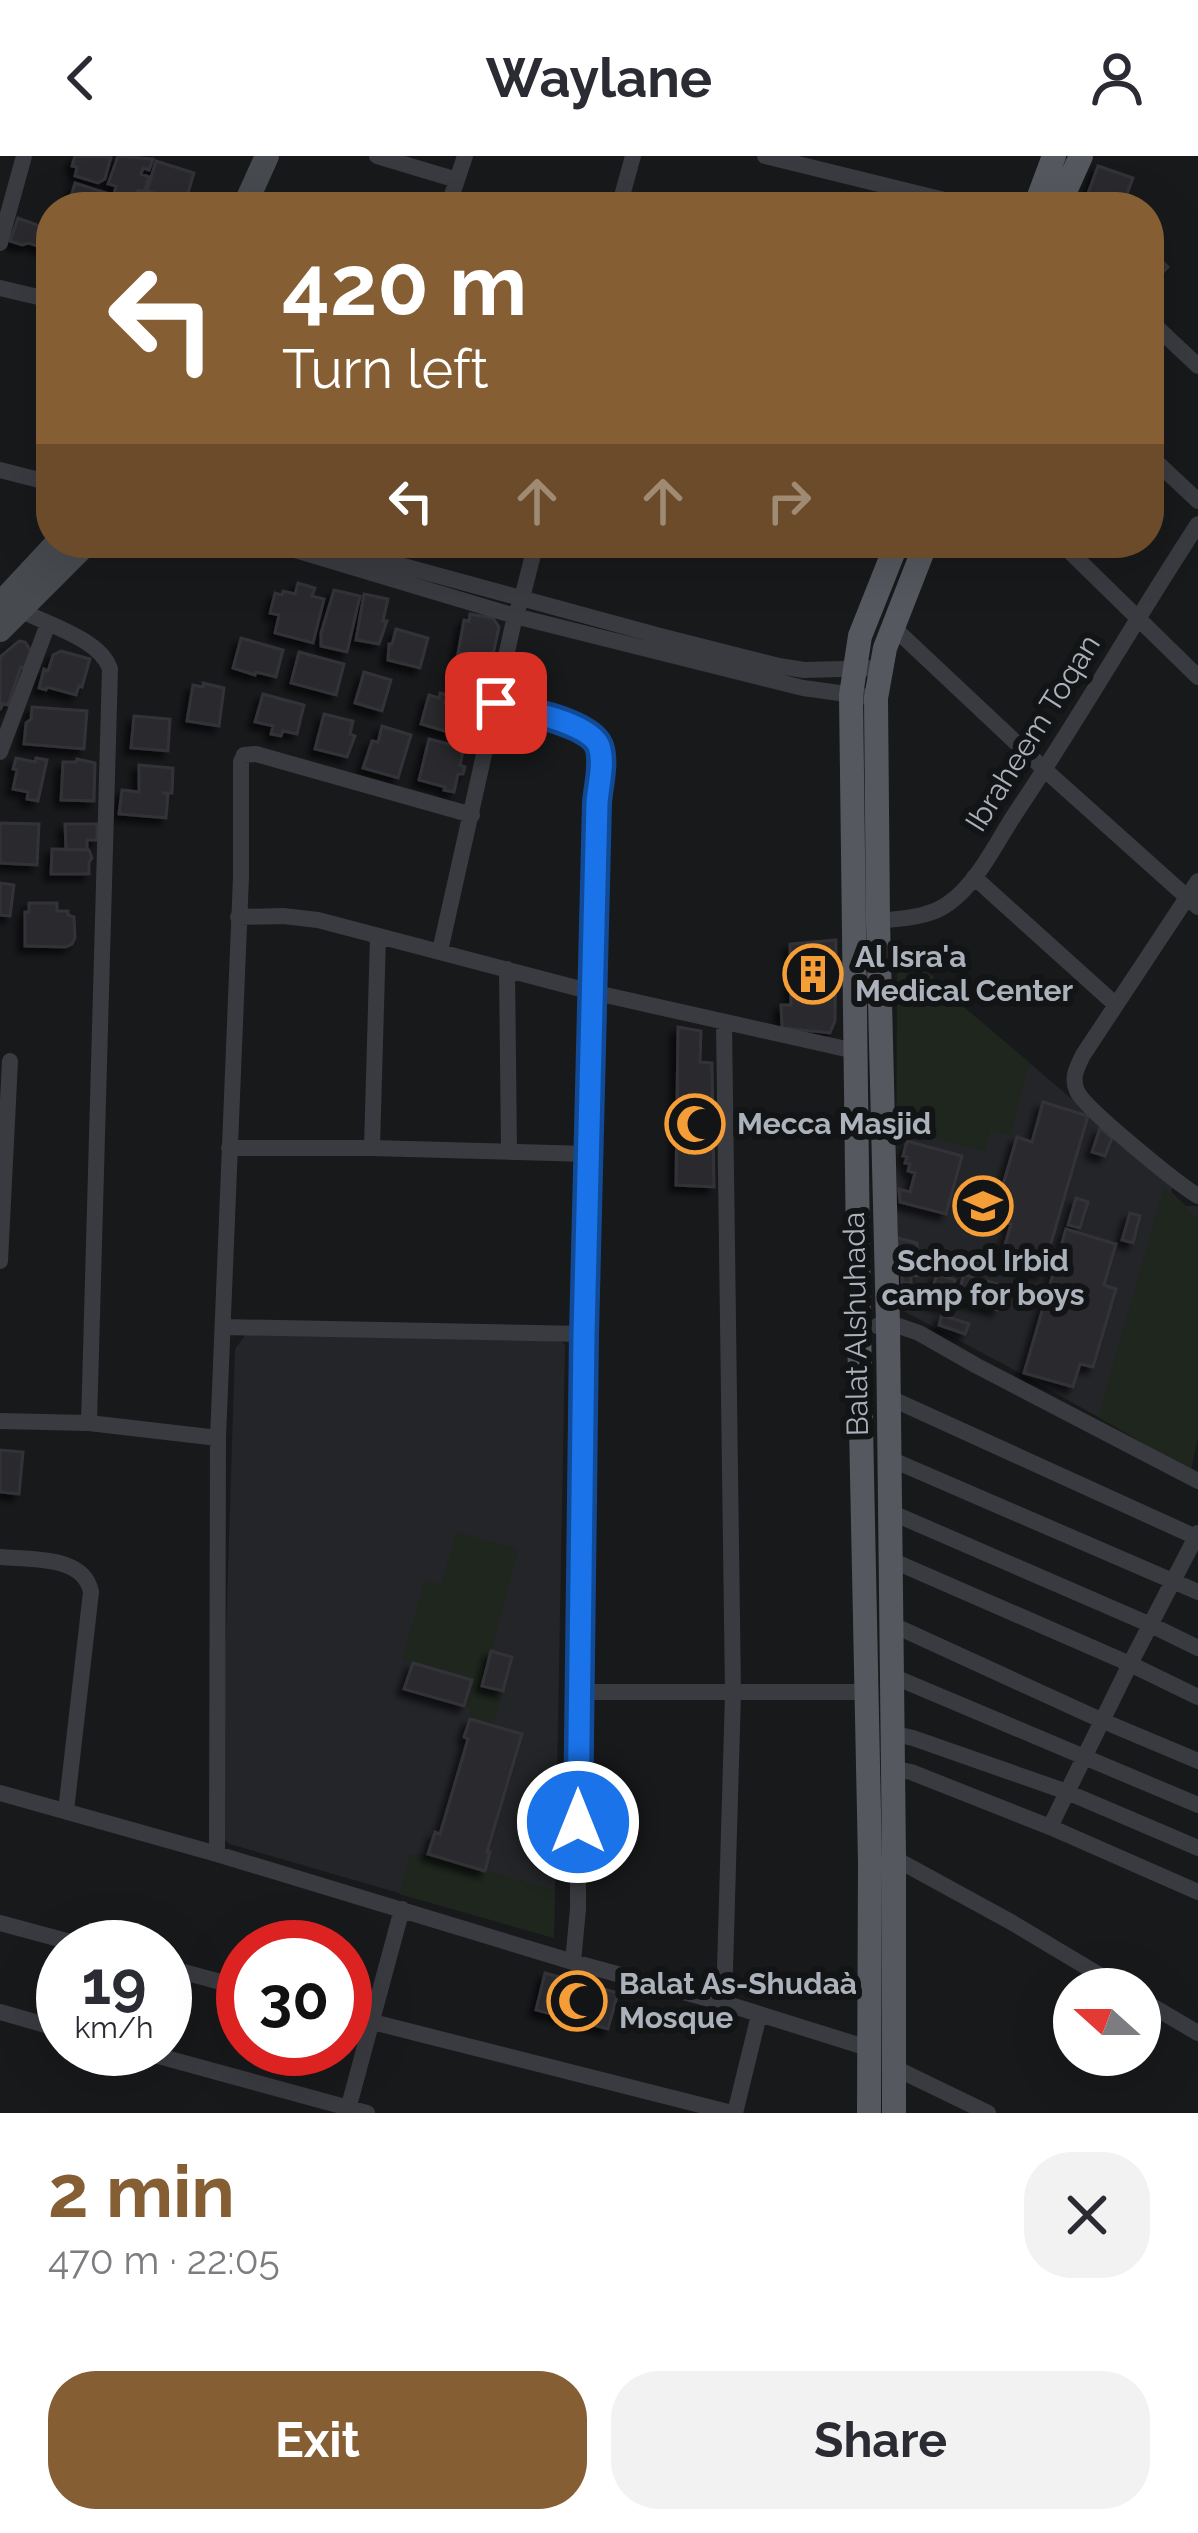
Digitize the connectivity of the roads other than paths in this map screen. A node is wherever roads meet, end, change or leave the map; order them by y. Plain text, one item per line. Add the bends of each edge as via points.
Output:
1 (24, 156) edge
2 (249, 156) edge
3 (267, 156) edge
4 (377, 156) edge
5 (465, 156) edge
6 (633, 156) edge
7 (765, 156) edge
8 (1054, 156) edge
9 (1081, 156) edge
10 (457, 180) junction
11 (233, 192) edge
12 (251, 192) edge
13 (453, 192) edge
14 (623, 192) edge
15 (912, 192) edge
16 (1041, 192) edge
17 (1065, 192) edge
18 (4, 219) edge
19 (0, 243) edge
20 (0, 288) edge
21 (36, 296) edge
22 (1164, 334) edge
23 (1198, 366) edge
24 (1164, 469) edge
25 (0, 470) edge
26 (36, 479) edge
27 (1198, 501) edge
28 (1198, 524) edge
29 (46, 558) edge
30 (69, 558) edge
31 (330, 558) edge
32 (366, 558) edge
33 (532, 558) edge
34 (891, 558) edge
35 (920, 558) edge
36 (1077, 558) edge
37 (11, 607) edge
38 (518, 607) junction
39 (1138, 616) junction
40 (48, 624) junction
41 (893, 627) junction
42 (0, 630) edge
43 (853, 667) junction
44 (881, 668) junction
45 (1198, 677) edge
46 (864, 696) junction
47 (496, 703) junction
48 (0, 752) edge
49 (1045, 770) junction
50 (472, 815) junction
51 (974, 877) junction
52 (1194, 895) edge
53 (238, 916) junction
54 (878, 921) junction
55 (378, 936) junction
56 (440, 951) junction
57 (508, 970) junction
58 (592, 992) junction
59 (1116, 1005) junction
60 (724, 1023) junction
61 (855, 1051) junction
62 (10, 1061) dead end
63 (4, 1084) edge
64 (229, 1148) junction
65 (372, 1148) junction
66 (508, 1151) junction
67 (589, 1154) junction
68 (1198, 1196) edge
69 (0, 1261) edge
70 (888, 1326) junction
71 (223, 1327) junction
72 (859, 1328) junction
73 (584, 1334) junction
74 (888, 1397) junction
75 (0, 1421) edge
76 (89, 1423) junction
77 (218, 1438) junction
78 (888, 1458) junction
79 (1198, 1480) edge
80 (888, 1511) junction
81 (1197, 1536) edge
82 (0, 1557) edge
83 (889, 1559) junction
84 (1174, 1580) junction
85 (1198, 1592) edge
86 (891, 1624) junction
87 (1151, 1624) junction
88 (1198, 1648) edge
89 (1130, 1664) junction
90 (890, 1675) junction
91 (578, 1692) junction
92 (867, 1692) junction
93 (733, 1694) junction
94 (1198, 1697) edge
95 (1103, 1721) junction
96 (891, 1733) junction
97 (1084, 1756) junction
98 (1198, 1762) edge
99 (892, 1768) junction
100 (1067, 1792) junction
101 (0, 1793) edge
102 (1198, 1805) edge
103 (66, 1811) junction
104 (1050, 1827) junction
105 (1198, 1848) edge
106 (217, 1854) junction
107 (882, 1860) junction
108 (1198, 1892) edge
109 (402, 1909) junction
110 (0, 1923) edge
111 (36, 1933) edge
112 (573, 1963) junction
113 (1088, 1968) edge
114 (724, 2003) junction
115 (1161, 2011) edge
116 (0, 2012) edge
117 (759, 2015) junction
118 (372, 2018) edge
119 (36, 2022) edge
120 (372, 2022) edge
121 (1198, 2033) edge
122 (868, 2048) junction
123 (192, 2066) edge
124 (893, 2067) junction
125 (356, 2076) edge
126 (347, 2110) edge
127 (367, 2113) edge
128 (733, 2113) edge
129 (869, 2113) edge
130 (894, 2113) edge
131 (988, 2113) edge

1 - 18 street
2 - 11 street
3 - 12 street
4 - 10 street
5 - 10 street
6 - 14 street
7 - 15 street
8 - 16 main road
9 - 17 main road
10 - 13 street
18 - 19 street
20 - 21 street
22 - 23 street
24 - 27 street
25 - 26 street
28 - 39 street, Ibraheem Toqan
29 - 37 street
30 - 37 street
31 - 38 street
32 - 38 street
33 - 38 street
34 - 43 main road
35 - 41 main road, Balat Alshuhada
36 - 39 street
37 - 40 street
37 - 42 street
38 - 43 street via 804,670
38 - 46 street via 803,688
38 - 47 street
39 - 45 street
39 - 49 street, Ibraheem Toqan
40 - 48 street
40 - 76 street via 96,647 110,669
41 - 44 main road, Balat Alshuhada
41 - 49 street
43 - 44 street
43 - 46 main road
44 - 46 main road, Balat Alshuhada
46 - 54 main road, Balat Alshuhada
46 - 61 main road
47 - 50 street
47 - 58 street via 572,725 598,743
49 - 51 street, Ibraheem Toqan
49 - 52 street
50 - 53 street via 244,754
50 - 56 street
51 - 54 street, Ibraheem Toqan via 935,912
51 - 59 street
52 - 59 street
53 - 55 street via 318,920
53 - 64 street
54 - 70 main road, Balat Alshuhada
55 - 56 street
55 - 65 street
56 - 57 street
57 - 58 street
57 - 66 street
58 - 60 street
58 - 67 street
59 - 68 street via 1083,1055 1074,1087
60 - 61 street
60 - 93 street
61 - 72 main road
62 - 63 street
63 - 69 street
64 - 65 street
64 - 71 street
65 - 66 street
66 - 67 street
67 - 73 street
70 - 72 street
70 - 74 main road, Balat Alshuhada
70 - 79 street via 919,1333
71 - 73 street
71 - 77 street
72 - 92 main road
73 - 91 street
74 - 78 main road, Balat Alshuhada
74 - 81 street
75 - 76 street
76 - 77 street
77 - 106 street
78 - 80 main road, Balat Alshuhada
78 - 84 street
80 - 83 main road, Balat Alshuhada
80 - 87 street
81 - 84 street
82 - 103 street via 74,1567 90,1581
83 - 86 main road, Balat Alshuhada
83 - 89 street
84 - 85 street
84 - 87 street
86 - 90 main road, Balat Alshuhada
86 - 95 street
87 - 88 street
87 - 89 street
89 - 94 street
89 - 95 street
90 - 96 main road, Balat Alshuhada
90 - 97 street
91 - 93 street
91 - 112 street
92 - 93 street
92 - 107 main road
93 - 114 street
95 - 97 street
95 - 98 street
96 - 99 main road, Balat Alshuhada
96 - 100 street
97 - 100 street
97 - 102 street
99 - 104 street
99 - 107 main road, Balat Alshuhada
100 - 104 street
100 - 105 street
101 - 103 street
103 - 106 street
104 - 108 street
106 - 109 street
107 - 113 street
107 - 122 main road
107 - 124 main road, Balat Alshuhada
109 - 112 street
109 - 118 street
110 - 111 street
112 - 114 street
114 - 117 street
115 - 121 street
116 - 119 street
117 - 122 street
117 - 128 street
120 - 128 street
122 - 129 main road
123 - 126 street
124 - 130 main road, Balat Alshuhada
124 - 131 street
125 - 126 street
126 - 127 street

